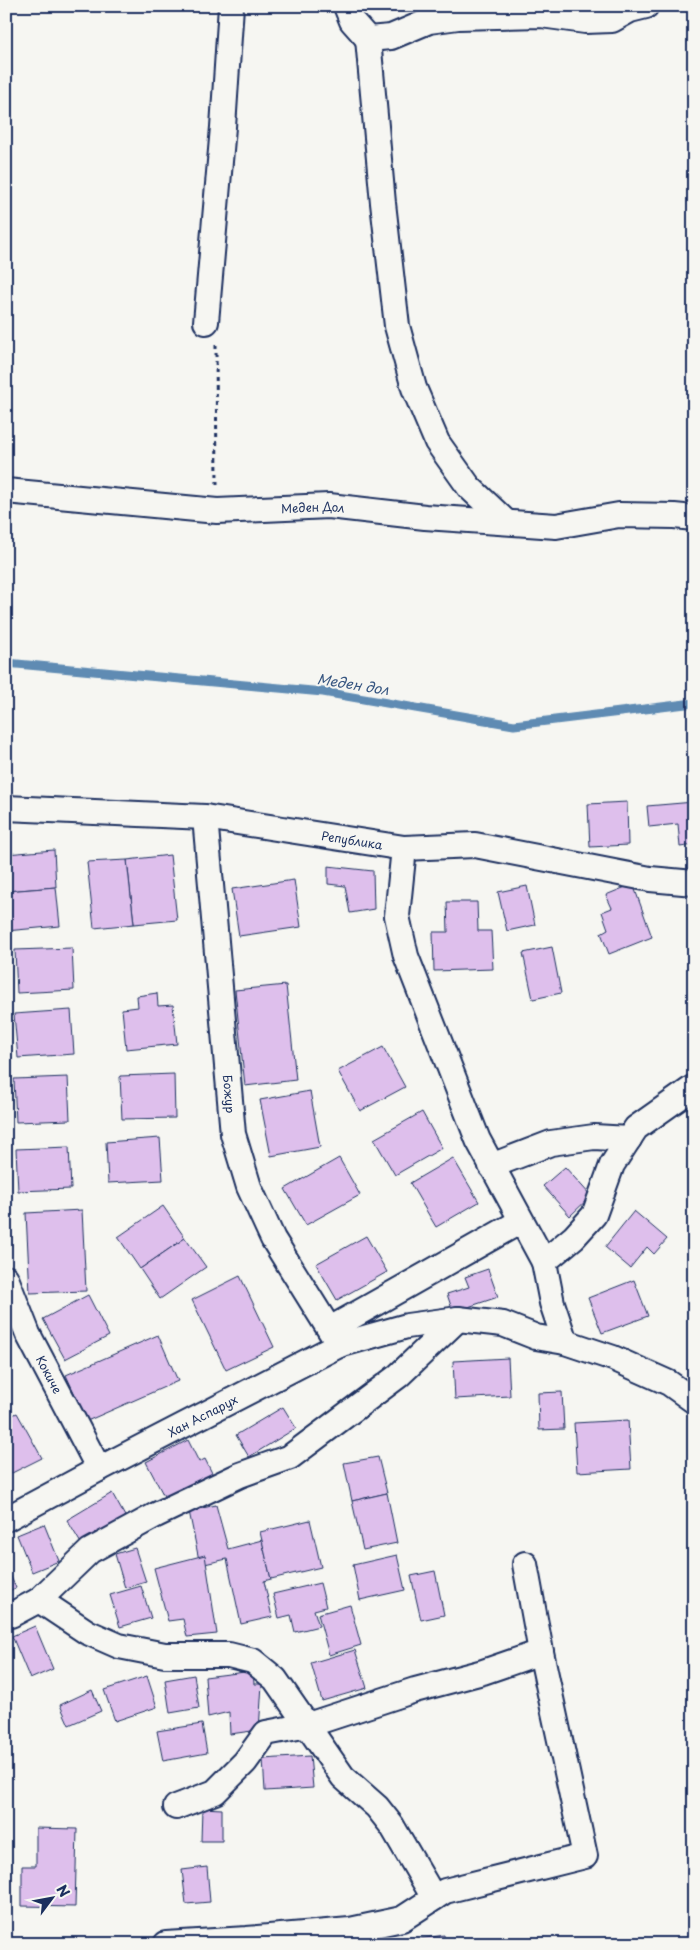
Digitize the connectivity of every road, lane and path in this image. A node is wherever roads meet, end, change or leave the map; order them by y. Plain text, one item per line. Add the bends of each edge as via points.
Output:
1 (231, 6) edge
2 (346, 6) edge
3 (635, 8) edge
4 (368, 39) junction
5 (211, 332) joint
6 (6, 491) edge
7 (217, 511) junction
8 (694, 518) edge
9 (506, 522) junction
10 (6, 808) edge
11 (205, 817) junction
12 (404, 848) junction
13 (694, 883) edge
14 (694, 1087) edge
15 (628, 1139) junction
16 (491, 1166) junction
17 (521, 1221) junction
18 (544, 1262) junction
19 (6, 1278) edge
20 (458, 1319) junction
21 (334, 1337) junction
22 (565, 1342) junction
23 (694, 1401) edge
24 (99, 1468) junction
25 (6, 1519) edge
26 (525, 1564) dead end
27 (39, 1600) junction
28 (6, 1614) edge
29 (541, 1652) junction
30 (308, 1725) junction
31 (176, 1807) dead end
32 (434, 1898) junction
33 (166, 1944) edge

1 - 5 street
2 - 4 street via 352,21
3 - 4 street via 612,20 585,21 541,15 458,16 430,21 390,37
4 - 9 street via 397,326 414,388 437,442 469,487
5 - 7 path
6 - 7 street, Меден Дол
7 - 9 street, Меден Дол via 329,506
8 - 9 street, Меден Дол via 619,515 556,526
10 - 11 street, Република
11 - 12 street, Република
11 - 21 street, Божур via 233,1134 249,1187 273,1239
12 - 13 street, Република via 475,845 650,880
12 - 16 street via 397,916 406,956
14 - 15 street via 636,1128
15 - 16 street via 594,1137 551,1143
15 - 18 street via 612,1165 594,1215
16 - 17 street
17 - 18 street
17 - 21 street
18 - 22 street via 552,1303
19 - 24 street, Кокиче via 28,1334
20 - 21 street, Хан Аспарух
20 - 22 street, Хан Аспарух via 503,1324 536,1338
20 - 27 street via 398,1376 290,1458 240,1475 90,1551
21 - 24 street, Хан Аспарух
22 - 23 street, Хан Аспарух via 613,1358 669,1383
24 - 25 street, Хан Аспарух
26 - 29 street
27 - 28 street via 11,1615
27 - 30 street via 87,1632 119,1646 165,1655 229,1655 253,1662 275,1678
29 - 30 street
29 - 32 street via 584,1856 445,1891
30 - 31 street via 266,1733 245,1762 215,1792
30 - 32 street via 343,1777 377,1807 392,1826
32 - 33 street via 402,1918 350,1930

